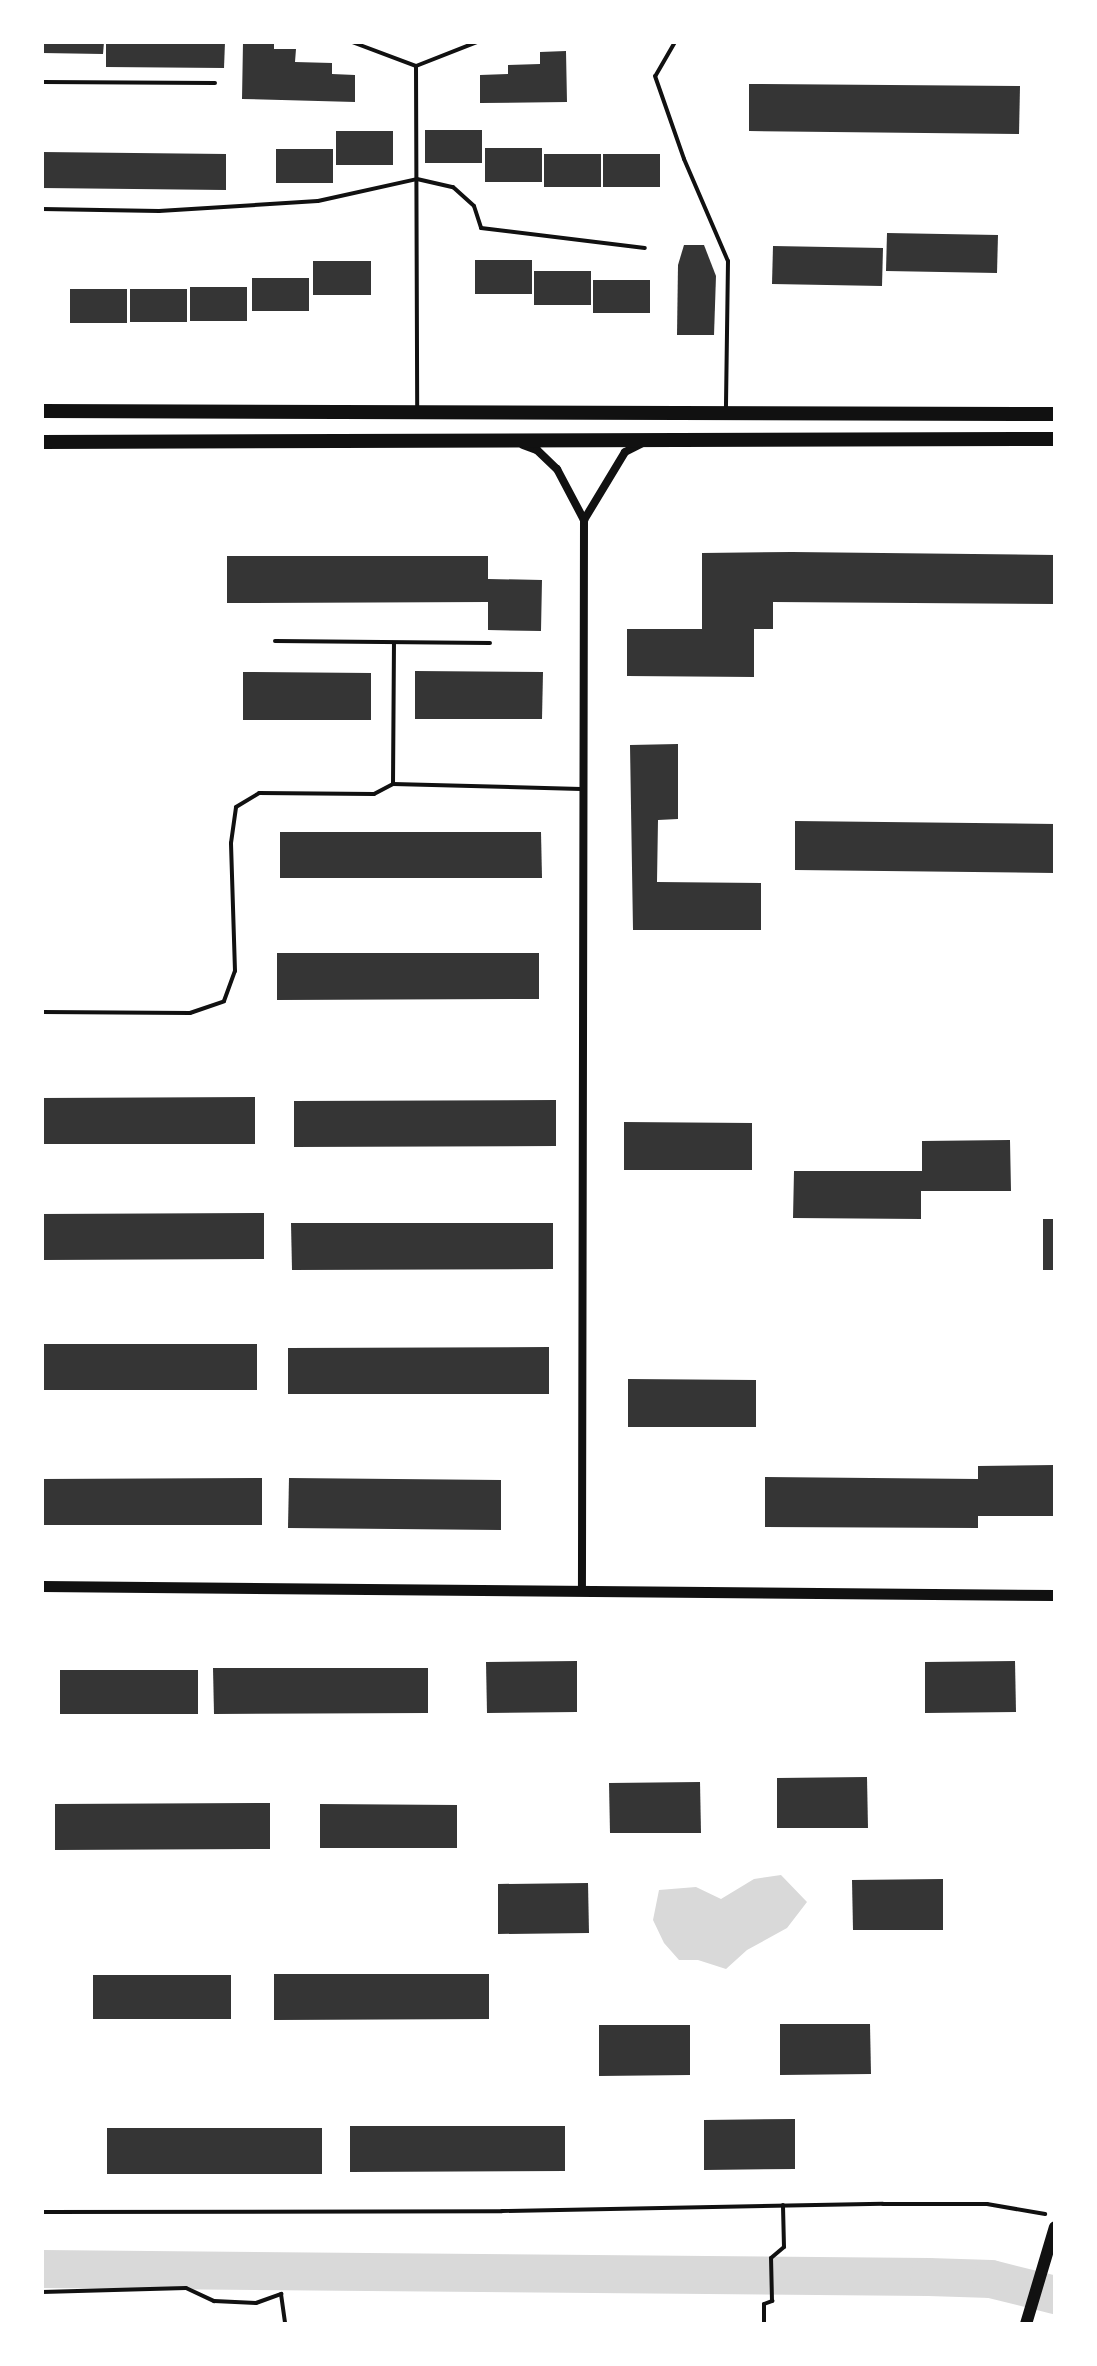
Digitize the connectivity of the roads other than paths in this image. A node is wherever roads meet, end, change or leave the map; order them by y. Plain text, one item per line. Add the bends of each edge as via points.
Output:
1 (352, 42) edge
2 (477, 42) edge
3 (675, 42) edge
4 (942, 42) edge
5 (981, 42) edge
6 (416, 66) junction
7 (42, 82) edge
8 (215, 83) dead end
9 (417, 179) junction
10 (42, 209) edge
11 (645, 248) dead end
12 (42, 411) edge
13 (417, 413) junction
14 (726, 413) junction
15 (1055, 414) edge
16 (652, 439) junction
17 (1055, 439) edge
18 (512, 440) junction
19 (42, 442) edge
20 (584, 520) junction
21 (275, 641) dead end
22 (394, 643) junction
23 (490, 643) dead end
24 (393, 784) junction
25 (581, 789) junction
26 (42, 1012) edge
27 (42, 1586) edge
28 (582, 1591) junction
29 (1055, 1595) edge
30 (1055, 2227) edge
31 (1026, 2324) edge

1 - 6 lane
2 - 6 lane
3 - 14 lane via 655,76 728,261
4 - 5 lane
6 - 9 lane
7 - 8 lane
9 - 10 lane via 318,201 159,211
9 - 11 lane via 453,187 474,206 481,228
9 - 13 lane
12 - 13 main road
13 - 14 main road
14 - 15 main road
16 - 17 main road
16 - 18 main road
16 - 20 street via 625,452
18 - 19 main road
18 - 20 street via 537,450 557,469
20 - 25 street
21 - 22 lane
22 - 23 lane
22 - 24 lane
24 - 25 lane
24 - 26 lane via 374,794 259,793 236,807 231,843 235,971 224,1001 190,1013
25 - 28 street
27 - 28 street
28 - 29 street
30 - 31 main road

